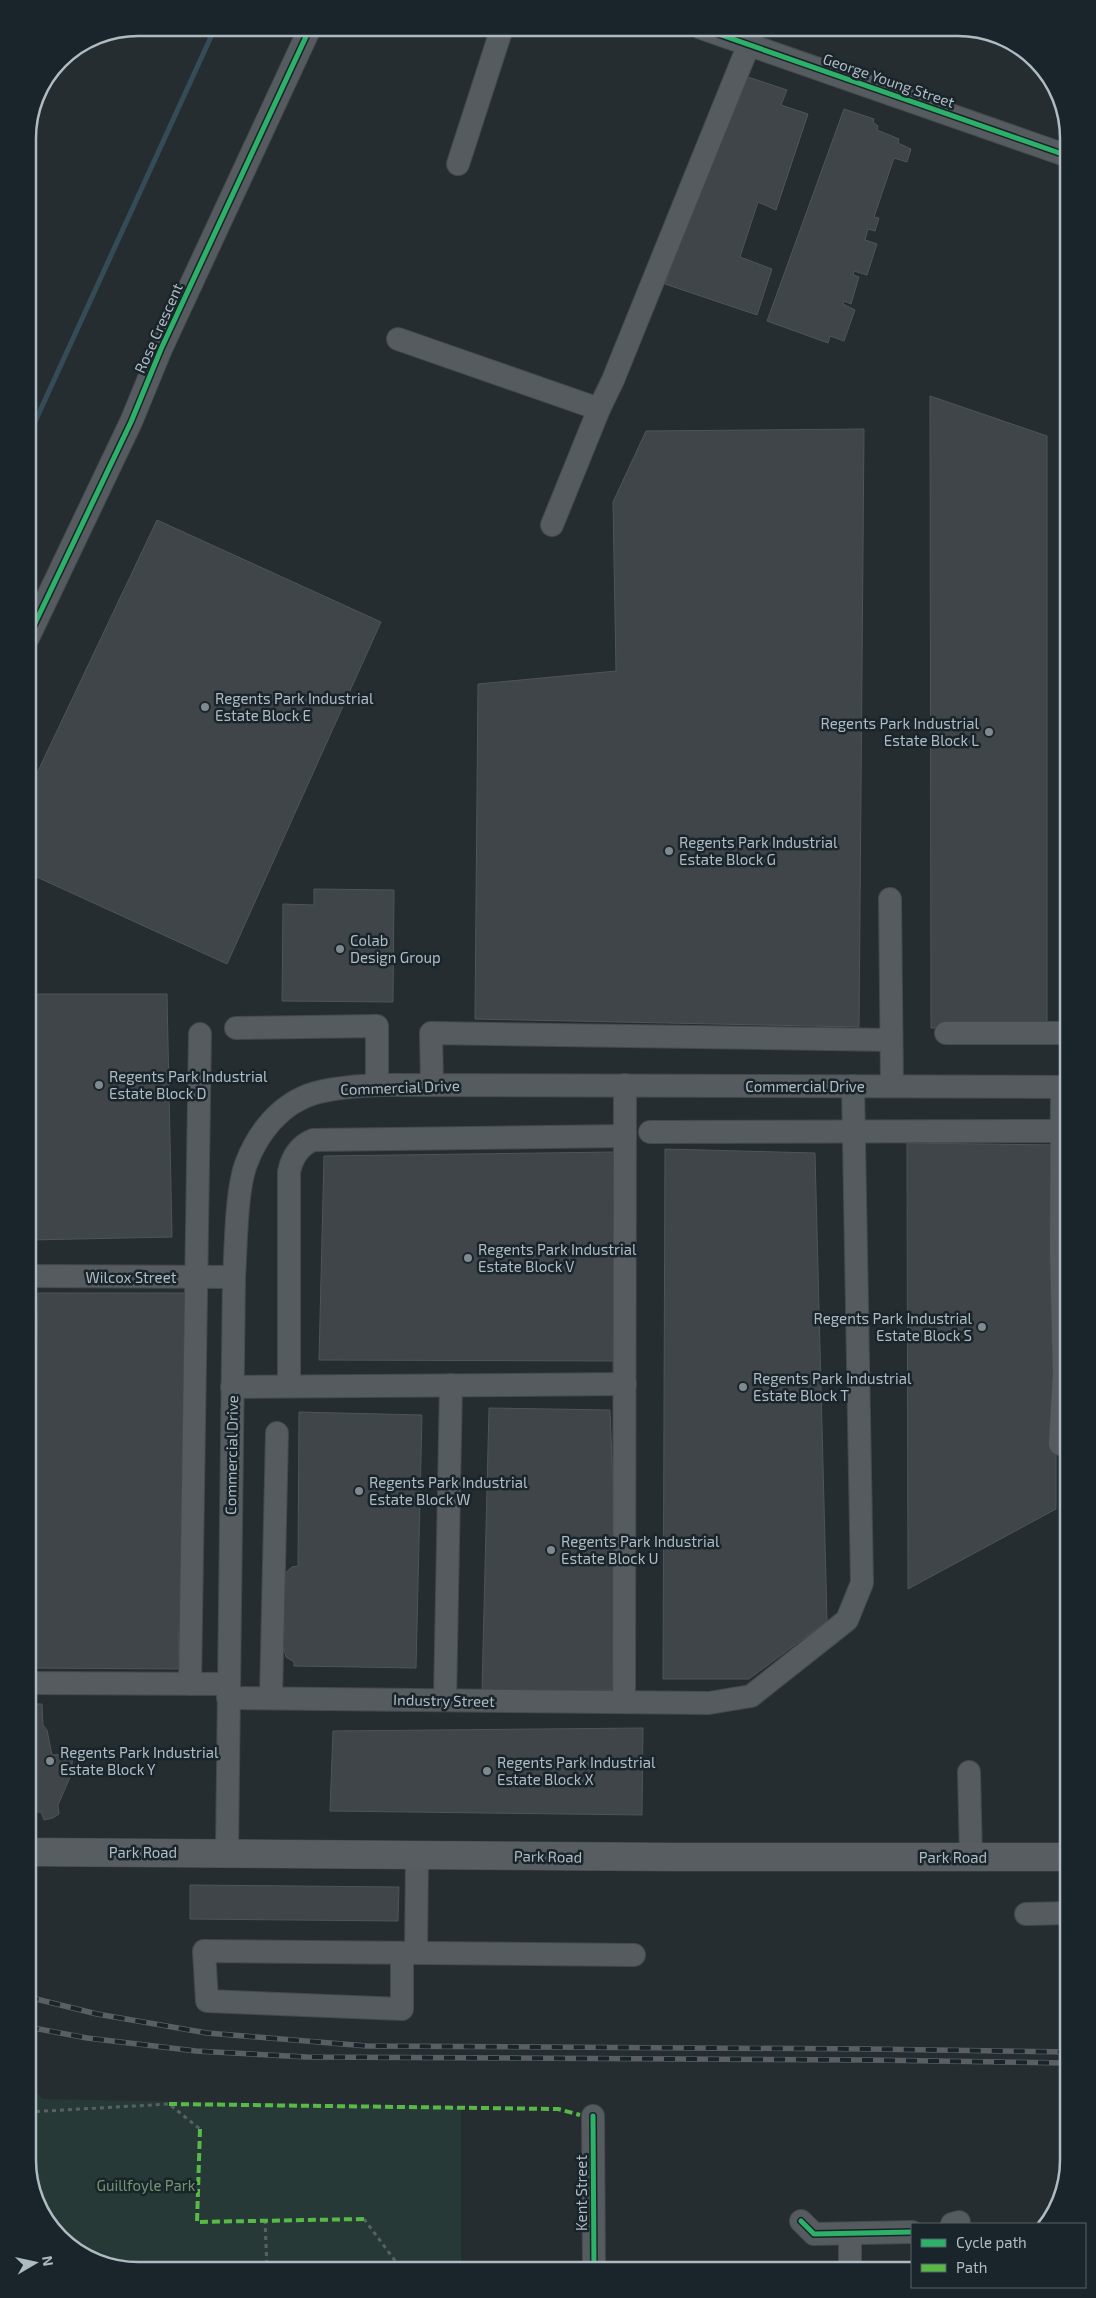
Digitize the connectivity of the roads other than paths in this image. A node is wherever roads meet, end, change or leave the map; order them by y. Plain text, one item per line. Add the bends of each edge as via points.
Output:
1 (306, 36) edge
2 (499, 36) edge
3 (724, 36) edge
4 (748, 44) junction
5 (1060, 153) edge
6 (458, 164) dead end
7 (398, 339) dead end
8 (599, 409) junction
9 (552, 525) dead end
10 (36, 621) edge
11 (890, 899) dead end
12 (236, 1028) dead end
13 (946, 1033) dead end
14 (1060, 1033) edge
15 (200, 1034) dead end
16 (891, 1040) junction
17 (377, 1085) junction
18 (432, 1085) junction
19 (625, 1085) junction
20 (852, 1086) junction
21 (892, 1086) junction
22 (1060, 1087) edge
23 (853, 1131) junction
24 (1060, 1131) edge
25 (650, 1132) dead end
26 (625, 1136) junction
27 (36, 1276) edge
28 (195, 1277) junction
29 (234, 1277) junction
30 (625, 1384) junction
31 (451, 1385) junction
32 (288, 1386) junction
33 (232, 1387) junction
34 (277, 1433) dead end
35 (36, 1683) edge
36 (190, 1684) junction
37 (228, 1691) junction
38 (270, 1698) junction
39 (445, 1700) junction
40 (624, 1702) junction
41 (969, 1772) dead end
42 (36, 1852) edge
43 (226, 1853) junction
44 (417, 1854) junction
45 (970, 1857) junction
46 (1060, 1857) edge
47 (1060, 1913) edge
48 (1026, 1914) dead end
49 (409, 1953) junction
50 (634, 1955) dead end
51 (593, 2116) dead end
52 (801, 2221) dead end
53 (911, 2232) edge
54 (850, 2234) junction
55 (594, 2262) edge
56 (850, 2262) edge

1 - 10 street, Rose Crescent via 161,349 131,422
2 - 6 street
3 - 4 street, George Young Street
4 - 5 street, George Young Street
4 - 8 street
7 - 8 street
8 - 9 street
11 - 16 street
12 - 17 street via 377,1026
13 - 14 street
15 - 28 street
16 - 18 street via 431,1033
16 - 21 street
17 - 18 street, Commercial Drive
17 - 29 street, Commercial Drive via 314,1093 273,1118 246,1165
18 - 19 street, Commercial Drive
19 - 20 street, Commercial Drive
19 - 26 street
20 - 21 street, Commercial Drive
20 - 23 street
21 - 22 street, Commercial Drive
23 - 24 street
23 - 25 street
23 - 40 street, Industry Street via 862,1582 847,1620 751,1696 709,1703
26 - 30 street
26 - 32 street via 313,1140 305,1143 291,1162 289,1172
27 - 28 street, Wilcox Street
28 - 29 street, Wilcox Street
28 - 36 street
29 - 33 street, Commercial Drive
30 - 31 street
30 - 40 street
31 - 32 street
31 - 39 street
32 - 33 street
33 - 37 street, Commercial Drive
34 - 38 street
35 - 36 street, Industry Street
36 - 37 street, Industry Street
37 - 38 street, Industry Street
37 - 43 street, Commercial Drive
38 - 39 street, Industry Street
39 - 40 street, Industry Street
41 - 45 street
42 - 43 main road, Park Road
43 - 44 main road, Park Road
44 - 45 main road, Park Road
44 - 49 street
45 - 46 main road, Park Road
47 - 48 street
49 - 49 street via 204,1951 207,2001 402,2009
49 - 50 street
51 - 55 street, Kent Street
52 - 54 street via 814,2234
53 - 54 street
54 - 56 street

